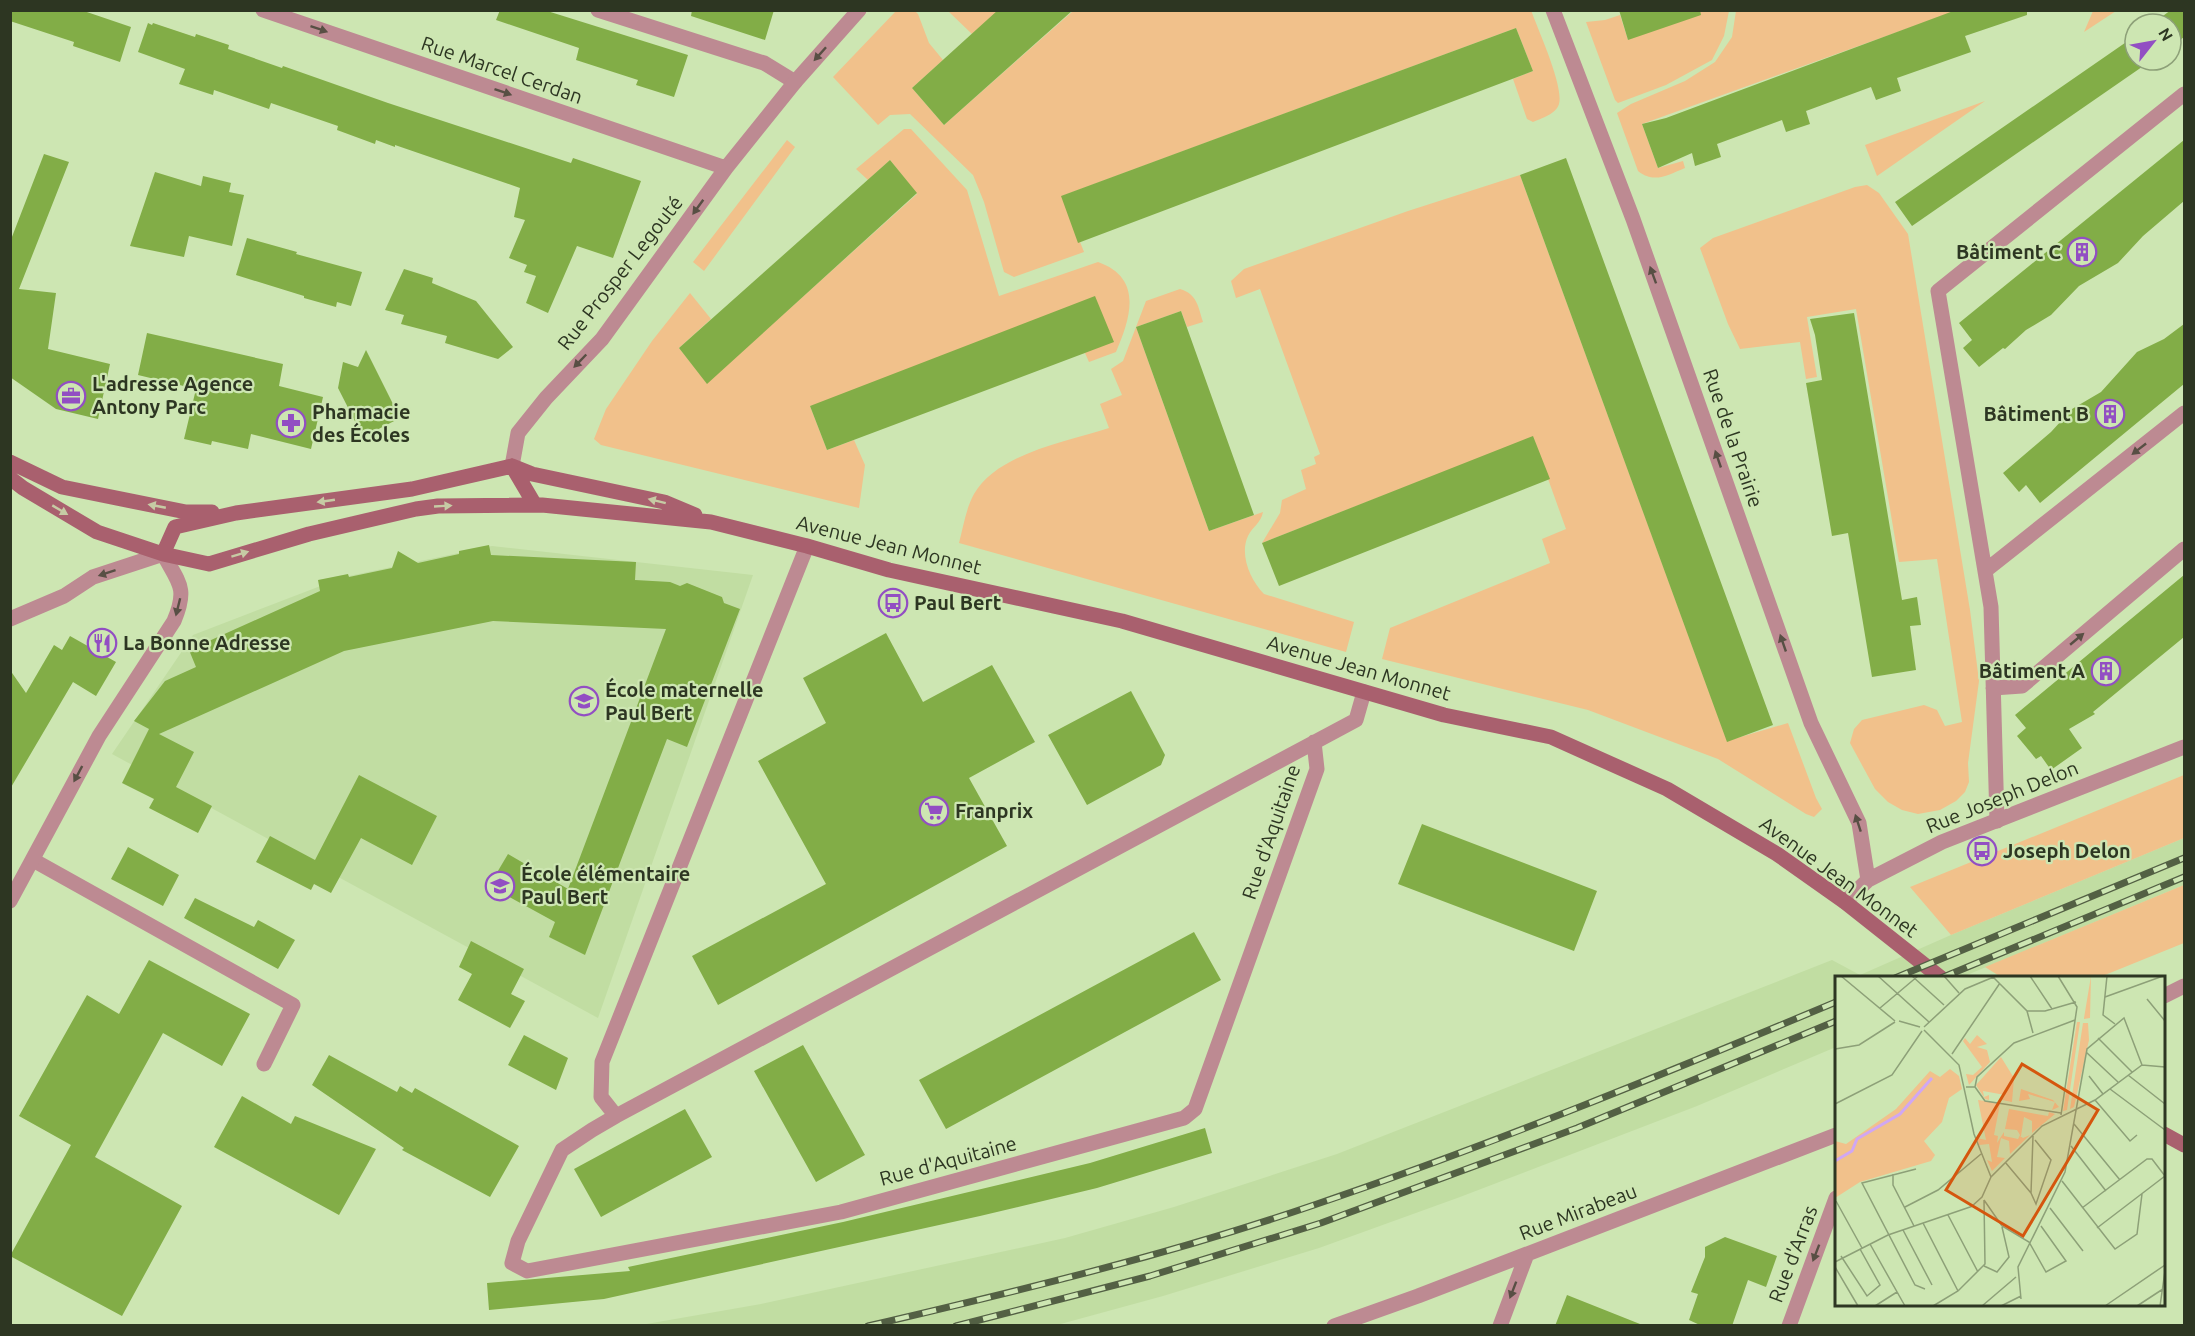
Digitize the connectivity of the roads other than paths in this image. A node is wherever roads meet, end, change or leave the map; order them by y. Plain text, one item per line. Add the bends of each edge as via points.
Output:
1 (263, 10) edge
2 (598, 10) edge
3 (859, 10) edge
4 (1553, 10) edge
5 (795, 82) junction
6 (2184, 94) edge
7 (726, 168) junction
8 (2184, 413) edge
9 (10, 462) edge
10 (512, 466) junction
11 (10, 478) edge
12 (535, 505) junction
13 (236, 513) junction
14 (711, 522) junction
15 (807, 546) junction
16 (2184, 549) edge
17 (163, 554) junction
18 (1985, 571) junction
19 (10, 619) edge
20 (1993, 687) junction
21 (1364, 692) junction
22 (1314, 742) junction
23 (2184, 747) edge
24 (1997, 821) junction
25 (33, 860) junction
26 (1868, 880) junction
27 (10, 901) edge
28 (1845, 902) junction
29 (1938, 976) edge
30 (2184, 986) edge
31 (2165, 995) edge
32 (264, 1064) dead end
33 (616, 1116) junction
34 (1835, 1135) edge
35 (2165, 1135) edge
36 (2184, 1145) edge
37 (1835, 1201) edge
38 (1527, 1254) junction
39 (1334, 1326) edge
40 (1500, 1326) edge
41 (1789, 1326) edge

1 -> 7 street, Rue Marcel Cerdan
2 - 5 street via 764,63
3 -> 5 street, Rue Prosper Legouté
26 -> 4 street, Rue de la Prairie via 1859,823 1810,723 1633,219
5 - 7 street, Rue Prosper Legouté
6 - 18 street via 1938,291
7 -> 10 street, Rue Prosper Legouté via 602,339 518,433
8 -> 18 street
13 -> 9 main road via 186,512 62,487
10 - 12 main road
10 -> 13 main road via 412,489
14 -> 10 main road, Avenue Jean Monnet via 664,502 532,474
11 -> 17 main road via 97,532
12 - 14 main road, Avenue Jean Monnet
17 -> 12 main road via 209,564 309,534 438,506
13 - 17 main road via 175,527
14 - 15 main road, Avenue Jean Monnet
15 - 21 main road, Avenue Jean Monnet via 890,570 1122,621
15 - 33 street via 602,1062 601,1097
20 -> 16 street via 2022,686
17 -> 19 street via 93,577 64,596
17 -> 25 street via 182,588 180,607 99,736
18 - 20 street via 1991,607
20 - 24 street
21 - 22 street, Rue d'Aquitaine via 1356,720
21 - 28 main road, Avenue Jean Monnet via 1444,715 1551,737 1667,789 1777,854
22 - 33 street, Rue d'Aquitaine
22 - 33 street, Rue d'Aquitaine via 1317,769 1195,1109 1184,1118 841,1212 528,1271 512,1263 518,1241 562,1150
23 - 24 street, Rue Joseph Delon
24 - 26 street, Rue Joseph Delon via 1942,842
25 - 27 street
25 - 32 street via 293,1005
26 - 28 street, Rue Joseph Delon
28 - 29 main road, Avenue Jean Monnet
30 - 31 street
34 - 38 street, Rue Mirabeau
35 - 36 main road
37 -> 41 street, Rue d'Arras
38 - 39 street, Rue Mirabeau
38 -> 40 street

